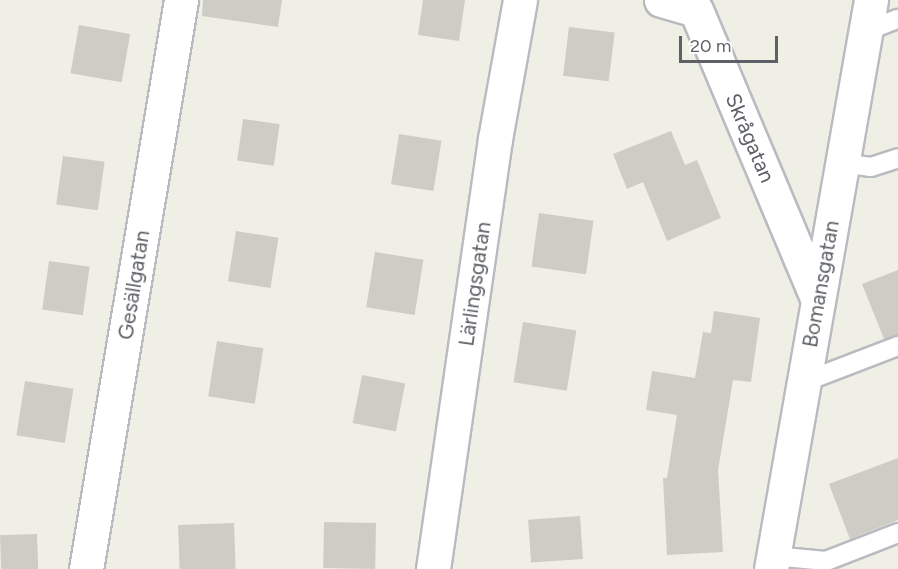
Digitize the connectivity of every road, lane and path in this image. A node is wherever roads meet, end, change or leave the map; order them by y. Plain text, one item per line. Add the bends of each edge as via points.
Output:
1 (180, 0) edge
2 (520, 0) edge
3 (661, 0) edge
4 (869, 15) edge
5 (898, 19) edge
6 (898, 158) edge
7 (842, 163) junction
8 (818, 300) junction
9 (898, 346) edge
10 (804, 382) junction
11 (898, 533) edge
12 (772, 563) edge
13 (86, 569) edge
14 (434, 569) edge

1 - 13 street, Gesällgatan
2 - 14 street, Lärlingsgatan via 495,139
3 - 8 street, Skrågatan via 696,10
4 - 5 lane
4 - 7 street, Bomansgatan
6 - 7 lane via 871,167
7 - 8 street, Bomansgatan
8 - 10 street, Bomansgatan
9 - 10 lane
10 - 12 street, Bomansgatan
11 - 12 lane via 826,561

